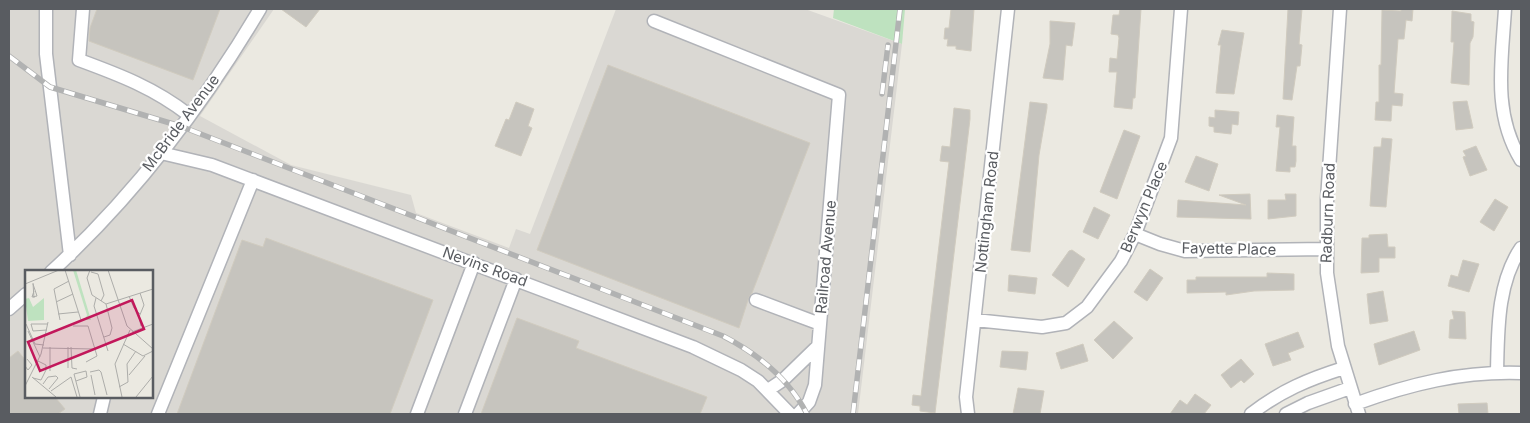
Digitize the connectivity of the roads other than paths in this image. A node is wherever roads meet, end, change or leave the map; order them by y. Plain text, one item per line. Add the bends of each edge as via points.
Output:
1 (46, 9) edge
2 (83, 9) edge
3 (260, 9) edge
4 (1008, 9) edge
5 (1181, 9) edge
6 (1340, 9) edge
7 (1505, 9) edge
8 (654, 21) dead end
9 (189, 115) junction
10 (162, 154) junction
11 (1521, 160) edge
12 (253, 180) junction
13 (1135, 234) junction
14 (1521, 248) edge
15 (1326, 249) junction
16 (70, 255) junction
17 (474, 263) junction
18 (53, 270) edge
19 (516, 278) junction
20 (25, 295) edge
21 (756, 300) dead end
22 (9, 309) edge
23 (975, 320) junction
24 (820, 324) junction
25 (818, 346) junction
26 (1344, 368) junction
27 (1497, 372) junction
28 (1521, 373) edge
29 (1350, 388) junction
30 (768, 390) junction
31 (104, 398) edge
32 (1357, 409) edge
33 (100, 414) edge
34 (158, 414) edge
35 (417, 414) edge
36 (466, 414) edge
37 (790, 414) edge
38 (798, 414) edge
39 (968, 414) edge
40 (1252, 414) edge
41 (1286, 414) edge

1 - 16 street via 46,54
2 - 9 street via 79,60 136,81
3 - 9 street, McBride Avenue
4 - 23 street, Nottingham Road
5 - 13 street, Berwyn Place via 1170,138
6 - 15 street, Radburn Road
7 - 11 street via 1500,89 1502,108 1506,128
8 - 24 street, Railroad Avenue via 839,95
9 - 10 street, McBride Avenue
10 - 12 street, Nevins Road via 198,161
10 - 16 street, McBride Avenue
12 - 17 street, Nevins Road
12 - 34 street
13 - 15 street, Fayette Place via 1184,250
13 - 23 street, Berwyn Place via 1096,297 1078,316 1042,327
14 - 27 street via 1505,286 1501,305
15 - 26 street, Radburn Road via 1329,297
16 - 18 street, McBride Avenue
17 - 19 street, Nevins Road
17 - 35 street
19 - 30 street, Nevins Road via 693,347 741,370
19 - 36 street
20 - 22 street
21 - 24 street
23 - 39 street, Nottingham Road via 966,397
24 - 25 street, Railroad Avenue
25 - 30 street
25 - 38 street, Railroad Avenue via 812,394
26 - 29 street, Radburn Road
26 - 40 street via 1299,383
27 - 28 street
27 - 32 street via 1425,381
29 - 32 street, Radburn Road
29 - 41 street via 1308,402
30 - 37 street, Nevins Road
31 - 33 street

